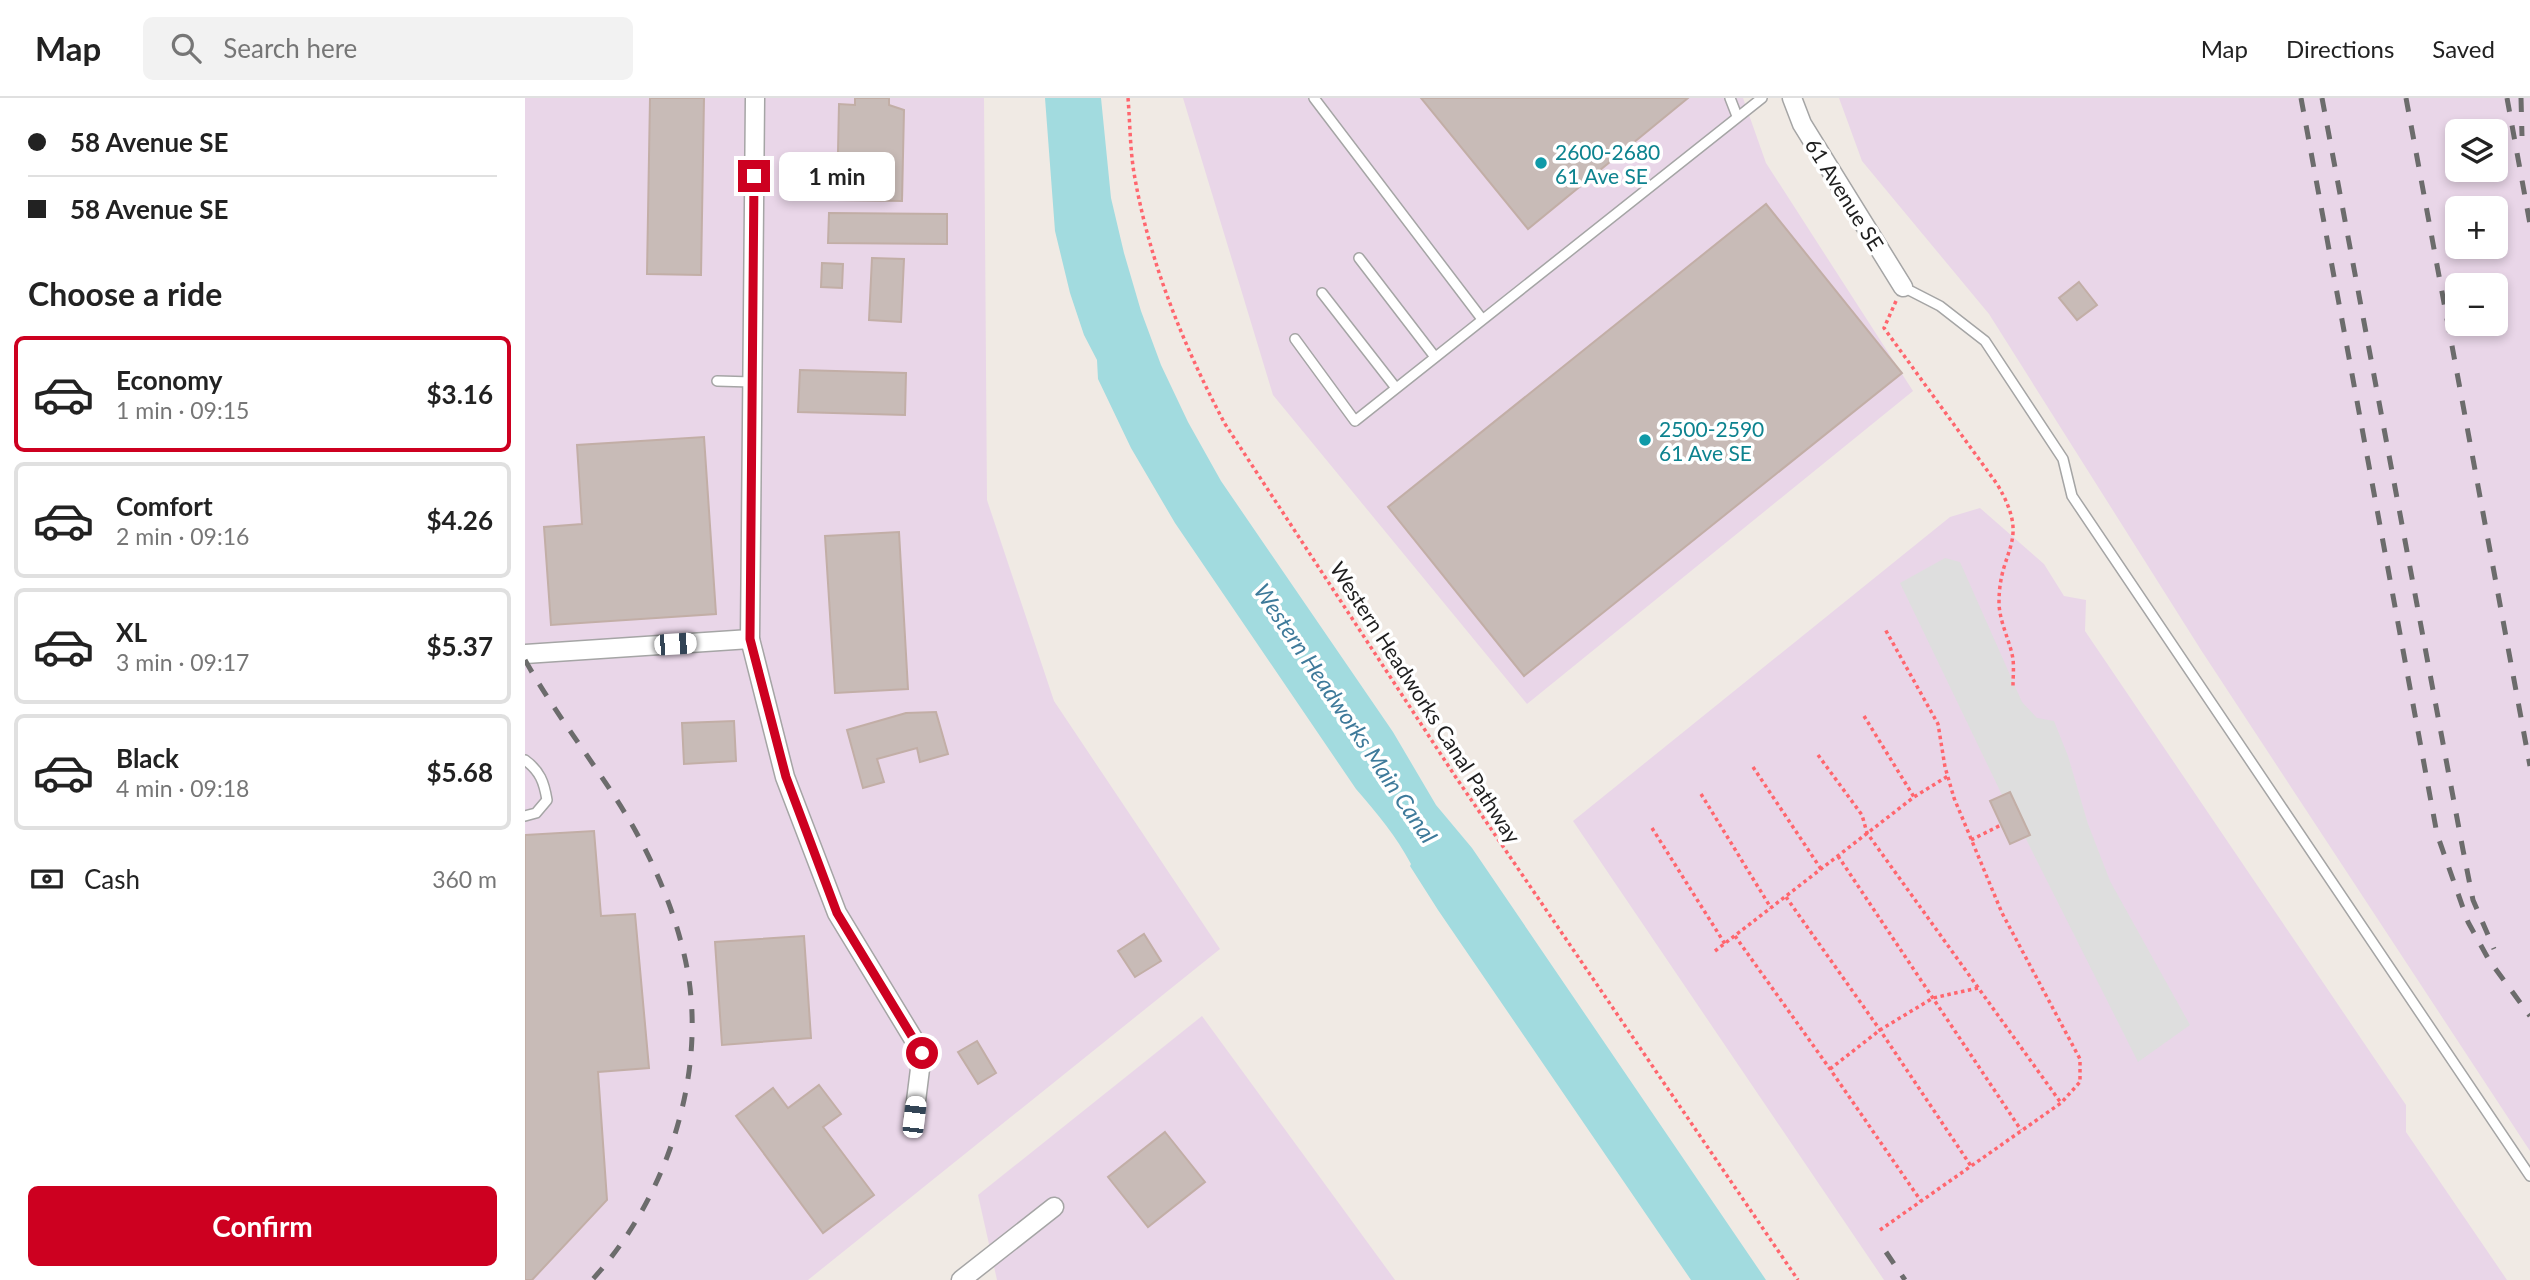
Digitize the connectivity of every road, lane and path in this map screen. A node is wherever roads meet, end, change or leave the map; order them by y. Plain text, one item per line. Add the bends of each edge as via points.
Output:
1 (755, 98) edge
2 (1128, 98) edge
3 (1314, 98) edge
4 (1730, 98) edge
5 (1762, 98) edge
6 (1792, 98) edge
7 (1737, 116) junction
8 (1359, 258) dead end
9 (1903, 287) junction
10 (1322, 293) dead end
11 (1482, 319) junction
12 (1295, 338) dead end
13 (1435, 357) junction
14 (717, 380) dead end
15 (752, 382) junction
16 (1396, 388) junction
17 (1885, 629) dead end
18 (750, 639) junction
19 (525, 654) edge
20 (2013, 686) dead end
21 (1864, 716) dead end
22 (1818, 755) dead end
23 (525, 760) edge
24 (1753, 767) dead end
25 (1948, 776) junction
26 (1701, 794) dead end
27 (1914, 797) junction
28 (525, 816) edge
29 (2001, 825) dead end
30 (1652, 828) dead end
31 (1867, 833) junction
32 (1971, 840) junction
33 (1838, 856) junction
34 (1821, 869) junction
35 (1786, 897) junction
36 (1771, 908) junction
37 (1735, 936) junction
38 (1725, 944) junction
39 (1716, 951) dead end
40 (1978, 988) junction
41 (1933, 998) junction
42 (1880, 1031) junction
43 (1831, 1069) junction
44 (2061, 1103) junction
45 (914, 1117) dead end
46 (2021, 1130) junction
47 (1971, 1166) junction
48 (2530, 1176) edge
49 (1921, 1201) junction
50 (1054, 1207) dead end
51 (1880, 1230) dead end
52 (961, 1280) edge
53 (1798, 1280) edge

1 - 15 street
2 - 53 path, Western Headworks Canal Pathway via 1134,172 1160,278 1197,371 1225,424 1462,788
3 - 11 lane
4 - 7 lane
5 - 7 lane
6 - 9 street, 61 Avenue SE via 1802,124
7 - 11 lane
8 - 13 lane
9 - 20 path via 1884,328 1997,484 2014,520 1999,605 2013,661
9 - 48 lane via 1940,306 1985,341 2063,459 2072,496
10 - 16 lane
11 - 13 lane
12 - 16 lane via 1355,421
13 - 16 lane
14 - 15 lane
15 - 18 street
17 - 25 path via 1938,724
18 - 19 street
18 - 45 street via 786,777 837,913 922,1053
21 - 27 path
22 - 31 path via 1863,815
23 - 28 lane via 544,782 548,800 536,813
24 - 34 path
25 - 27 path
25 - 32 path
26 - 36 path
27 - 31 path
29 - 32 path
30 - 38 path
31 - 33 path
31 - 40 path
32 - 44 path via 2002,913 2080,1059 2080,1082
33 - 34 path
33 - 41 path
34 - 35 path
35 - 36 path
35 - 42 path
36 - 37 path
37 - 38 path
37 - 43 path
38 - 39 path
40 - 41 path
40 - 44 path
41 - 42 path
41 - 46 path
42 - 43 path
42 - 47 path
43 - 49 path
44 - 46 path
46 - 47 path
47 - 49 path
49 - 51 path
50 - 52 street

